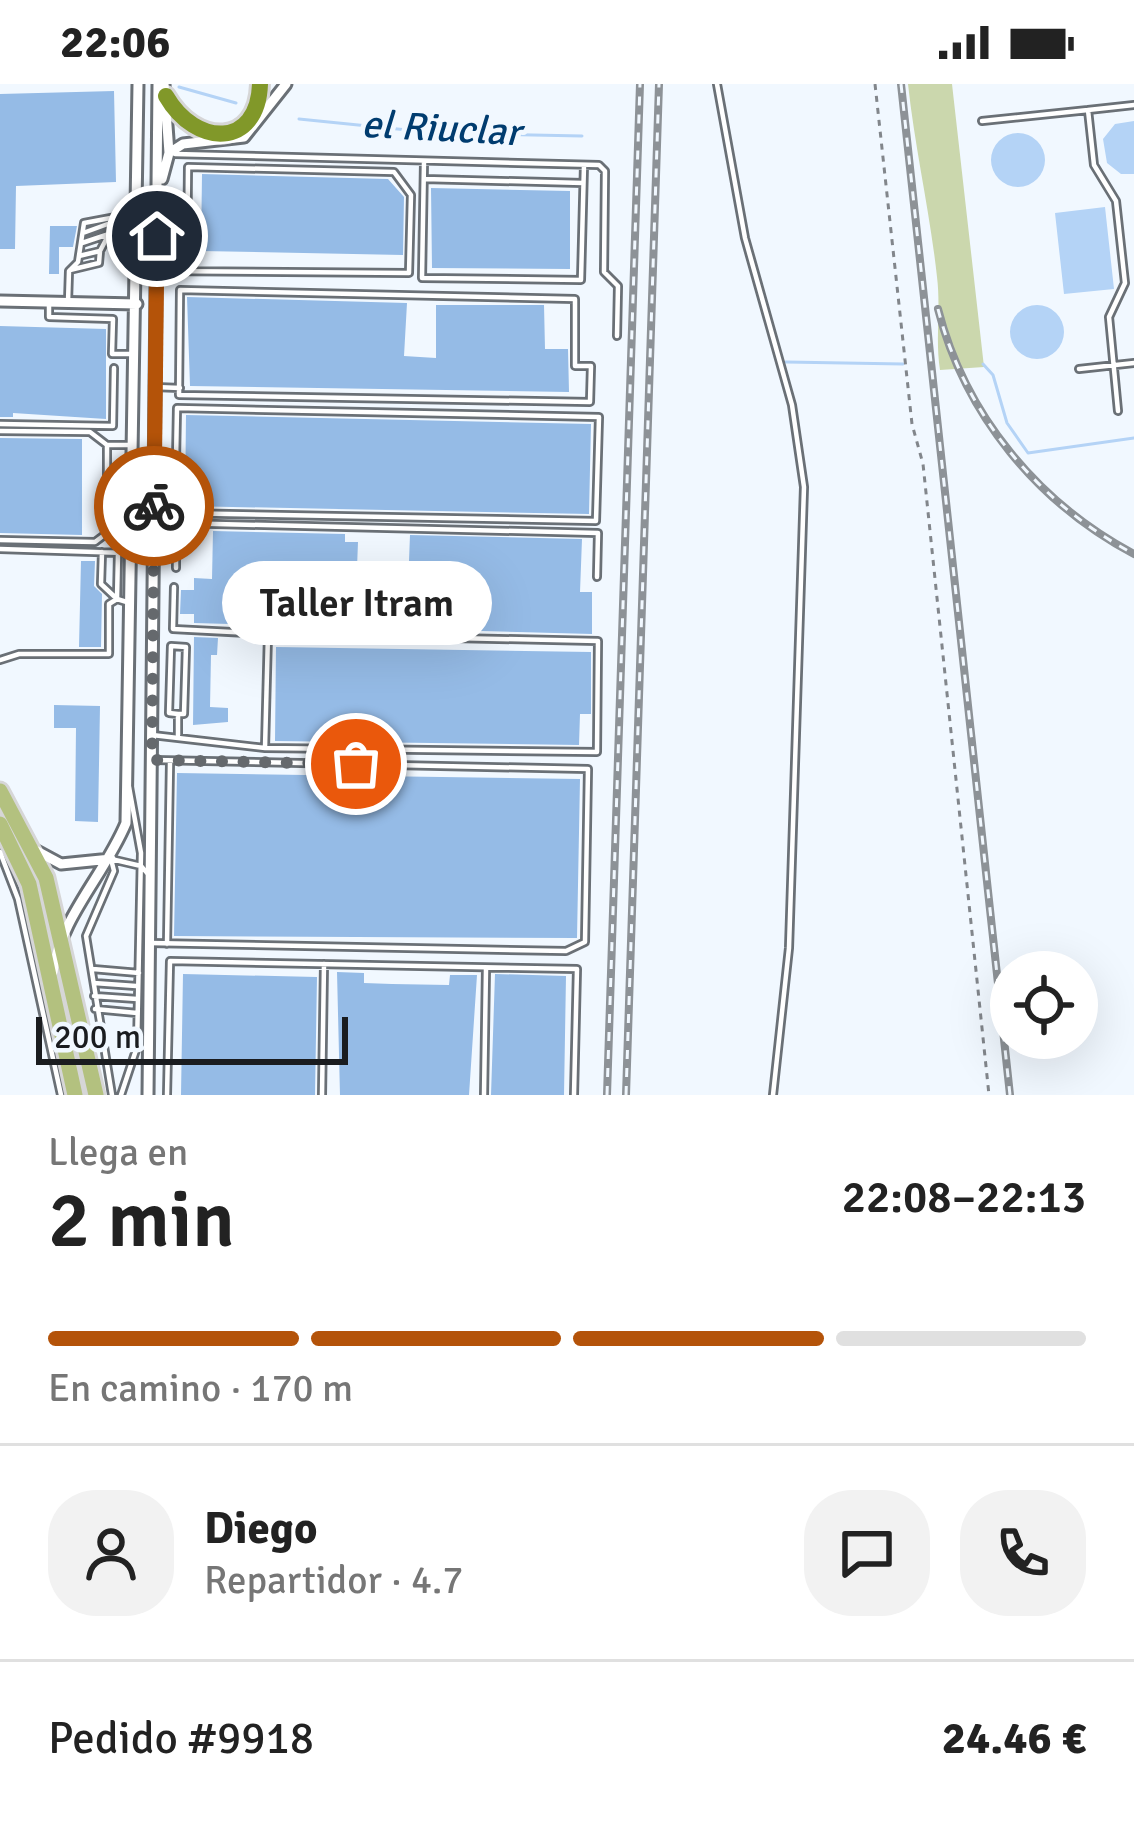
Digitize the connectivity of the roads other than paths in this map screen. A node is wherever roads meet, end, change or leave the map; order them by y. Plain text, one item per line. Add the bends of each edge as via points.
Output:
1 (138, 84) edge
2 (260, 84) edge
3 (286, 84) edge
4 (717, 84) edge
5 (163, 88) edge
6 (1134, 105) edge
7 (1088, 110) junction
8 (982, 121) dead end
9 (170, 153) junction
10 (424, 162) junction
11 (584, 165) junction
12 (424, 179) junction
13 (583, 183) junction
14 (157, 202) junction
15 (137, 212) junction
16 (121, 219) junction
17 (110, 234) junction
18 (81, 243) junction
19 (100, 250) junction
20 (79, 256) junction
21 (69, 271) junction
22 (156, 271) junction
23 (187, 271) junction
24 (0, 301) edge
25 (49, 302) junction
26 (68, 302) junction
27 (136, 304) junction
28 (617, 336) dead end
29 (136, 355) junction
30 (1134, 363) edge
31 (1114, 366) junction
32 (114, 368) dead end
33 (1078, 369) dead end
34 (113, 385) junction
35 (136, 385) junction
36 (155, 387) junction
37 (180, 388) junction
38 (1118, 411) dead end
39 (113, 418) junction
40 (135, 419) junction
41 (0, 428) edge
42 (107, 445) junction
43 (135, 445) junction
44 (175, 500) junction
45 (154, 501) junction
46 (153, 530) junction
47 (176, 530) junction
48 (0, 540) edge
49 (0, 549) edge
50 (102, 552) junction
51 (118, 553) junction
52 (133, 553) junction
53 (176, 568) dead end
54 (597, 577) dead end
55 (174, 587) dead end
56 (117, 599) junction
57 (132, 604) junction
58 (153, 616) junction
59 (173, 616) junction
60 (268, 634) junction
61 (0, 660) edge
62 (178, 714) junction
63 (152, 734) junction
64 (178, 735) junction
65 (265, 748) junction
66 (152, 760) junction
67 (170, 760) junction
68 (128, 782) junction
69 (0, 790) edge
70 (0, 824) edge
71 (35, 850) junction
72 (0, 852) edge
73 (111, 859) junction
74 (141, 866) junction
75 (151, 891) junction
76 (62, 934) junction
77 (150, 944) junction
78 (167, 944) junction
79 (324, 964) junction
80 (486, 967) junction
81 (170, 968) junction
82 (93, 969) junction
83 (144, 970) junction
84 (94, 982) junction
85 (52, 986) junction
86 (139, 986) junction
87 (94, 996) junction
88 (138, 999) junction
89 (95, 1010) junction
90 (138, 1013) junction
91 (107, 1076) junction
92 (123, 1084) junction
93 (61, 1095) edge
94 (76, 1095) edge
95 (96, 1095) edge
96 (112, 1095) edge
97 (121, 1095) edge
98 (148, 1095) edge
99 (167, 1095) edge
100 (322, 1095) edge
101 (484, 1095) edge
102 (574, 1095) edge
103 (773, 1095) edge

1 - 15 street
2 - 5 highway via 250,117 213,134 184,123
3 - 9 street via 244,137 183,144
4 - 103 lane via 805,487 790,948
5 - 9 street
5 - 14 street
6 - 7 lane
7 - 8 lane
7 - 31 lane via 1094,165 1116,201 1125,283 1110,312
9 - 10 lane
9 - 14 street
10 - 11 lane
10 - 12 lane
11 - 13 lane
11 - 28 lane via 604,171 604,272 618,286
12 - 13 lane
12 - 13 lane via 422,278 581,280
14 - 22 street
15 - 16 lane
15 - 27 street
16 - 17 lane
16 - 18 lane via 84,223
17 - 18 lane
17 - 19 lane
18 - 20 lane
19 - 20 lane
19 - 21 lane via 99,263
20 - 21 lane
21 - 26 lane
22 - 23 lane
22 - 36 street
23 - 23 lane via 188,167 394,172 411,195 409,273
24 - 25 street
25 - 26 street
25 - 29 lane via 49,317 113,319 112,354
26 - 27 street
27 - 29 street
29 - 35 street
30 - 31 lane
31 - 33 lane
31 - 38 lane
32 - 34 lane
34 - 35 lane
34 - 39 lane
35 - 40 street
36 - 37 lane
36 - 45 street
37 - 37 lane via 180,290 575,299 575,366 591,366 590,402 179,395
39 - 40 lane
39 - 41 lane via 112,426
40 - 43 street
41 - 42 lane via 90,432
42 - 43 lane
42 - 48 lane via 107,533 95,542
43 - 52 street
44 - 44 lane via 177,408 599,417 596,521 175,513
44 - 45 lane
45 - 46 street
46 - 47 lane
46 - 58 street
47 - 53 lane
47 - 54 lane via 598,533
49 - 50 lane
50 - 51 lane
50 - 56 lane via 101,584
51 - 52 lane
51 - 56 lane
52 - 57 street
55 - 59 lane
56 - 57 lane
56 - 61 lane via 109,604 109,654
57 - 68 street
58 - 59 lane
58 - 63 street
59 - 60 lane via 173,629
60 - 65 lane
60 - 65 lane via 598,640 597,752
62 - 62 lane via 170,713 171,646 186,646
62 - 64 lane
63 - 64 lane
63 - 66 street
64 - 65 lane
66 - 67 lane
66 - 75 street
67 - 78 lane
67 - 78 lane via 588,769 585,942 566,951
68 - 73 street via 126,823
68 - 74 lane
69 - 71 main road
70 - 85 main road via 29,884
71 - 73 street via 62,864
71 - 76 main road
72 - 93 lane via 19,899
73 - 74 lane
73 - 76 street
73 - 82 lane via 114,872 86,936
74 - 75 lane
74 - 83 lane
75 - 77 street
76 - 85 street
76 - 95 main road
77 - 78 lane
77 - 83 street
79 - 80 lane
79 - 81 lane via 170,961
79 - 100 lane
80 - 101 lane
80 - 102 lane via 577,969
81 - 83 lane
81 - 99 lane
82 - 83 lane
82 - 84 lane
83 - 86 lane
83 - 98 street
84 - 86 lane
84 - 87 lane
85 - 94 main road
86 - 88 lane
87 - 88 lane
87 - 89 lane
88 - 90 lane
89 - 90 lane
89 - 91 lane
90 - 92 lane via 137,1047
91 - 92 lane
91 - 96 lane
92 - 97 lane

